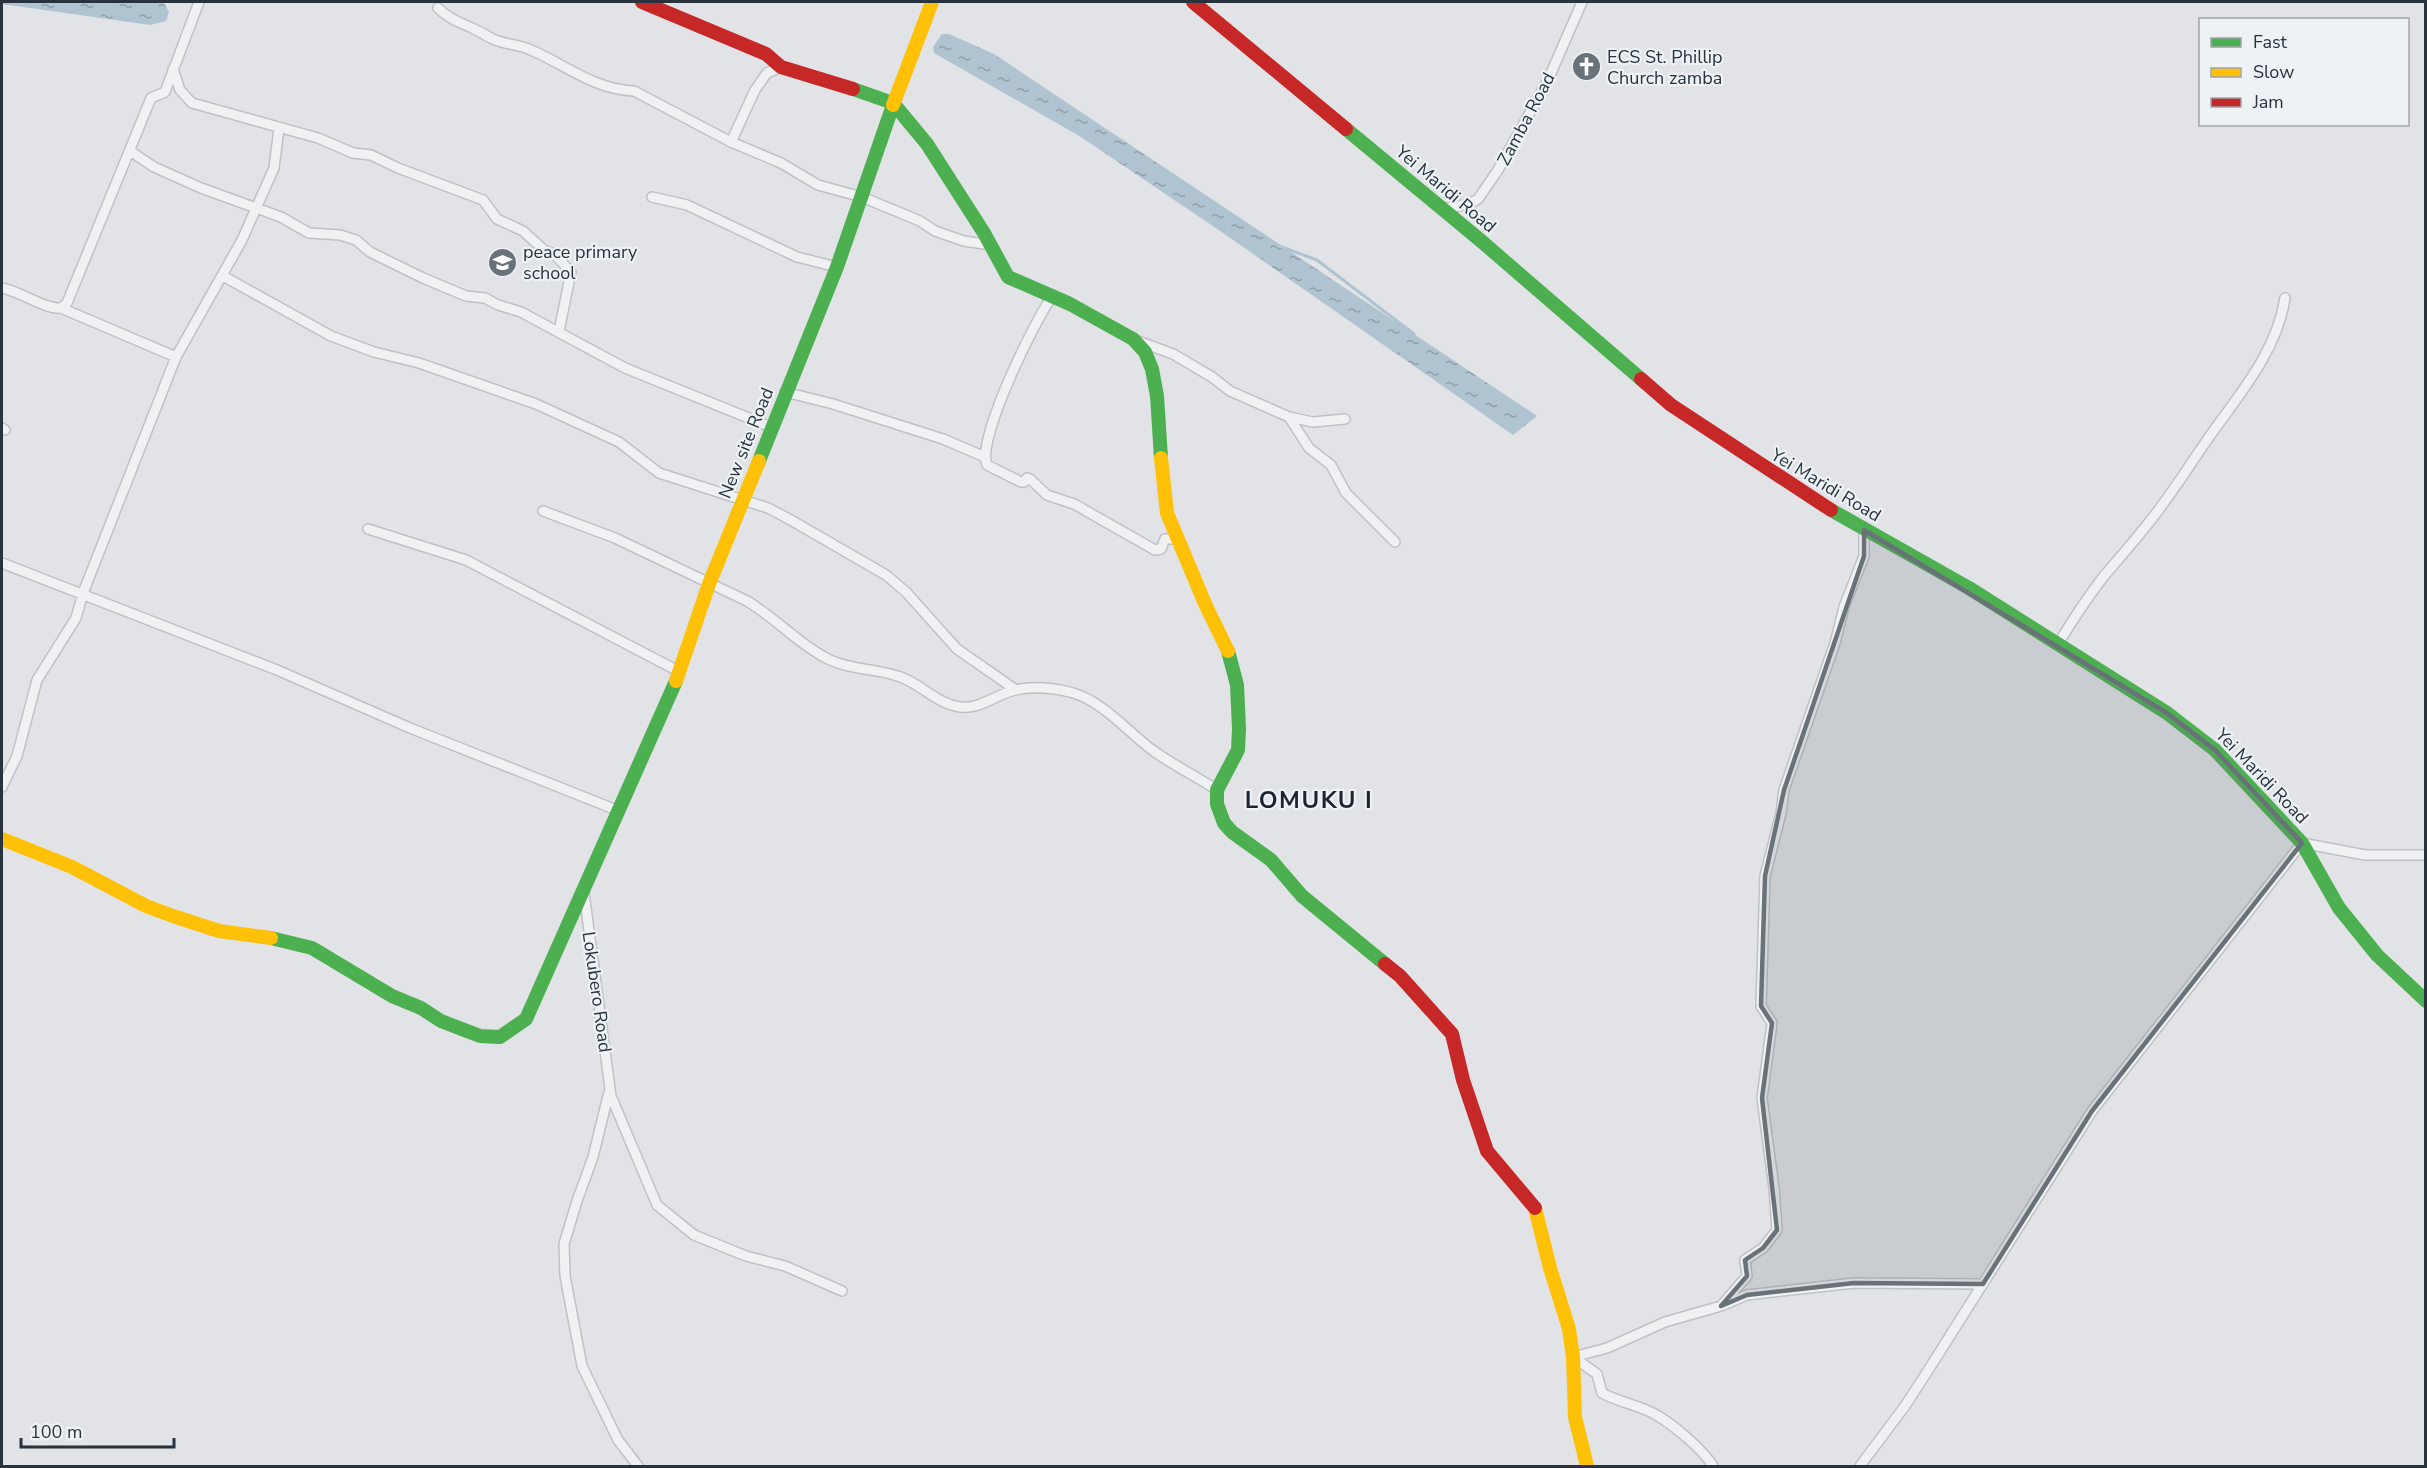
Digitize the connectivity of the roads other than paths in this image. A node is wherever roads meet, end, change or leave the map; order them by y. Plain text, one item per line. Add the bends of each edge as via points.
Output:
1 (200, 2) edge
2 (642, 2) edge
3 (932, 2) edge
4 (1193, 2) edge
5 (1582, 2) edge
6 (438, 8) dead end
7 (781, 67) junction
8 (173, 69) junction
9 (893, 103) junction
10 (279, 128) junction
11 (731, 142) junction
12 (130, 151) junction
13 (652, 197) dead end
14 (862, 197) junction
15 (255, 207) junction
16 (1442, 209) junction
17 (991, 245) junction
18 (837, 267) junction
19 (223, 276) junction
20 (2, 288) edge
21 (1053, 295) junction
22 (2286, 297) dead end
23 (60, 308) junction
24 (560, 331) junction
25 (1133, 339) junction
26 (176, 357) junction
27 (785, 392) junction
28 (1289, 417) junction
29 (1345, 419) dead end
30 (771, 428) junction
31 (985, 457) junction
32 (742, 500) junction
33 (543, 511) dead end
34 (368, 529) dead end
35 (1864, 530) junction
36 (1178, 539) junction
37 (1395, 542) dead end
38 (2, 563) edge
39 (709, 584) junction
40 (83, 593) junction
41 (2058, 644) junction
42 (680, 672) junction
43 (1016, 690) junction
44 (2, 788) edge
45 (1217, 790) junction
46 (620, 811) junction
47 (2, 839) edge
48 (2302, 843) junction
49 (2426, 855) edge
50 (584, 893) junction
51 (2426, 1001) edge
52 (610, 1090) junction
53 (1983, 1284) junction
54 (842, 1291) dead end
55 (1721, 1305) junction
56 (1573, 1357) junction
57 (638, 1467) edge
58 (1587, 1467) edge
59 (1713, 1467) edge
60 (1860, 1467) edge

1 - 8 street
2 - 7 street via 766,54
3 - 9 street, New site Road
4 - 16 street, Yei Maridi Road
5 - 16 street, Zamba Road via 1548,80 1498,170 1478,199
6 - 11 street via 450,20 549,58 597,83 634,91
7 - 9 street
7 - 11 street via 767,73 755,90
8 - 10 street via 180,90 192,103
8 - 12 street via 165,92 151,98
9 - 14 street, New site Road
9 - 17 street via 927,144
10 - 15 street via 274,168
10 - 24 street via 318,138 352,153 371,155 483,201 497,219 523,231 571,272
11 - 14 street via 781,162 818,185
12 - 15 street via 154,167
12 - 23 street via 67,303
13 - 18 street via 687,205 796,257
14 - 17 street via 935,231
14 - 18 street, New site Road
15 - 19 street
15 - 24 street via 309,233 356,240 370,252 423,278 466,296 485,298
16 - 35 street, Yei Maridi Road via 1671,405 1796,490
17 - 21 street via 1008,277
18 - 27 street, New site Road
19 - 26 street
19 - 32 street via 331,336 536,404 619,442 659,473
20 - 23 street via 22,293 49,308
21 - 25 street
21 - 31 street via 1032,329 1005,391
22 - 41 street via 2282,317 2257,369
23 - 26 street
24 - 30 street via 625,368
25 - 28 street via 1173,354 1230,391
25 - 36 street via 1145,352 1152,369 1162,483 1167,513
26 - 40 street
27 - 30 street, New site Road
27 - 31 street via 943,439
28 - 29 street via 1313,422
28 - 37 street via 1309,448 1331,465 1346,493
30 - 32 street, New site Road
31 - 36 street via 991,468 1021,482 1030,479 1047,495 1084,509 1155,550 1161,549 1165,539
32 - 39 street, New site Road
32 - 43 street via 789,519 886,575 957,649
33 - 39 street via 615,538
34 - 42 street via 466,560
35 - 41 street, Yei Maridi Road via 1969,588
35 - 55 street via 1864,556 1784,790 1765,876 1761,1006 1772,1023 1762,1098 1776,1230 1763,1248 1745,1260 1747,1276
36 - 45 street via 1229,653 1237,685 1238,750
38 - 40 street
39 - 42 street, New site Road
39 - 43 street via 766,612 798,640 829,659 843,666 904,678 949,704 974,707
40 - 44 street via 76,618 37,680 17,756
40 - 46 street
41 - 48 street, Yei Maridi Road via 2167,713 2215,750
42 - 46 street, New site Road
43 - 45 street via 1052,689 1089,700 1154,752
45 - 56 street via 1224,824 1271,860 1302,896 1400,976 1452,1034 1487,1151 1535,1207
46 - 50 street, New site Road
47 - 50 street, New site Road via 72,867 173,916 219,931 312,948 392,996 480,1036 500,1037 526,1019
48 - 49 street via 2366,855
48 - 51 street, Yei Maridi Road via 2339,908 2377,955
48 - 53 street via 2092,1111
50 - 52 street, Lokubero Road
52 - 54 street via 657,1204 694,1235 746,1256 785,1266
52 - 57 street via 564,1244 565,1276 582,1366 618,1440
53 - 55 street via 1854,1283 1748,1295
53 - 60 street via 1905,1406
55 - 56 street
56 - 58 street via 1575,1417
56 - 59 street via 1597,1374 1602,1393 1658,1415

